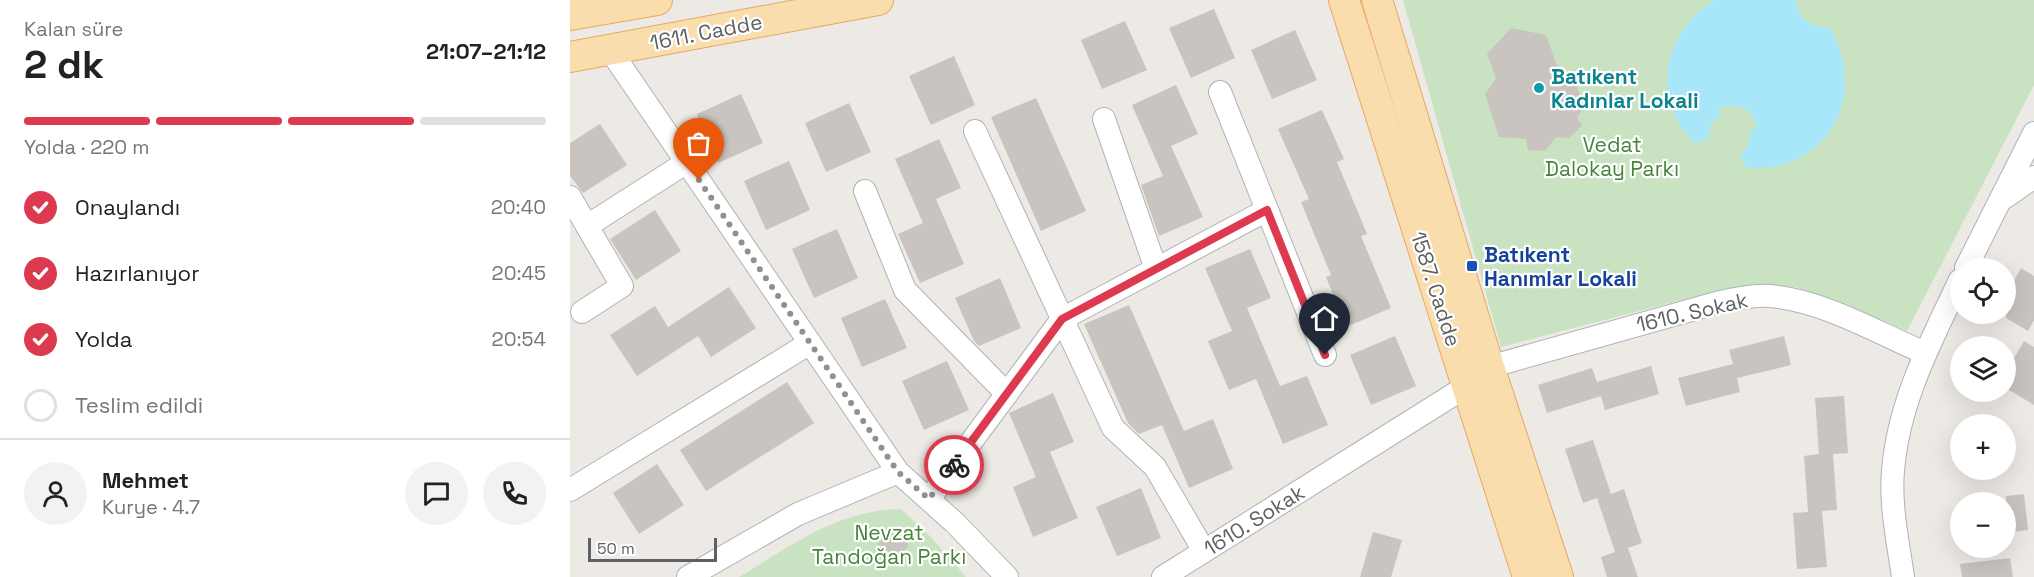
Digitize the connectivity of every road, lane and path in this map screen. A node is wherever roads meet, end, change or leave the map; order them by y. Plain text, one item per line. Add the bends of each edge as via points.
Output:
1 (657, 0) edge
2 (878, 0) edge
3 (1344, 0) edge
4 (1377, 0) edge
5 (583, 10) edge
6 (610, 50) junction
7 (570, 57) edge
8 (1220, 92) dead end
9 (1104, 119) dead end
10 (975, 131) dead end
11 (2034, 133) edge
12 (687, 162) junction
13 (2034, 177) edge
14 (865, 191) dead end
15 (570, 197) edge
16 (1998, 202) junction
17 (1267, 210) junction
18 (587, 226) junction
19 (1971, 258) edge
20 (1156, 269) junction
21 (1950, 301) edge
22 (582, 312) dead end
23 (1062, 319) junction
24 (810, 343) junction
25 (1925, 353) junction
26 (1325, 355) dead end
27 (1489, 366) junction
28 (1467, 386) junction
29 (1007, 394) junction
30 (898, 472) junction
31 (570, 490) edge
32 (929, 499) junction
33 (1204, 551) junction
34 (688, 577) edge
35 (1007, 577) edge
36 (1164, 577) edge
37 (1528, 577) edge
38 (1558, 577) edge
39 (1903, 577) edge

1 - 5 main road, 1611. Cadde
2 - 6 main road, 1611. Cadde
3 - 28 main road, 1587. Cadde
4 - 27 main road, 1587. Cadde
6 - 7 main road, 1611. Cadde
6 - 12 street
8 - 17 street
9 - 20 street
10 - 23 street
11 - 16 street
12 - 18 street
12 - 24 street
13 - 16 street
14 - 29 street via 905,290
15 - 18 street
16 - 19 street
17 - 20 street
17 - 26 street
18 - 22 street via 622,286
20 - 23 street
21 - 25 street
23 - 29 street
23 - 33 street via 1113,428 1155,467
24 - 30 street
24 - 31 street
25 - 27 street, 1610. Sokak via 1822,308 1769,296 1716,303
25 - 39 street via 1902,417 1893,472
27 - 38 main road, 1587. Cadde
28 - 33 street, 1610. Sokak
28 - 37 main road, 1587. Cadde
29 - 32 street
30 - 32 street
30 - 34 street via 798,514
32 - 35 street
33 - 36 street, 1610. Sokak

